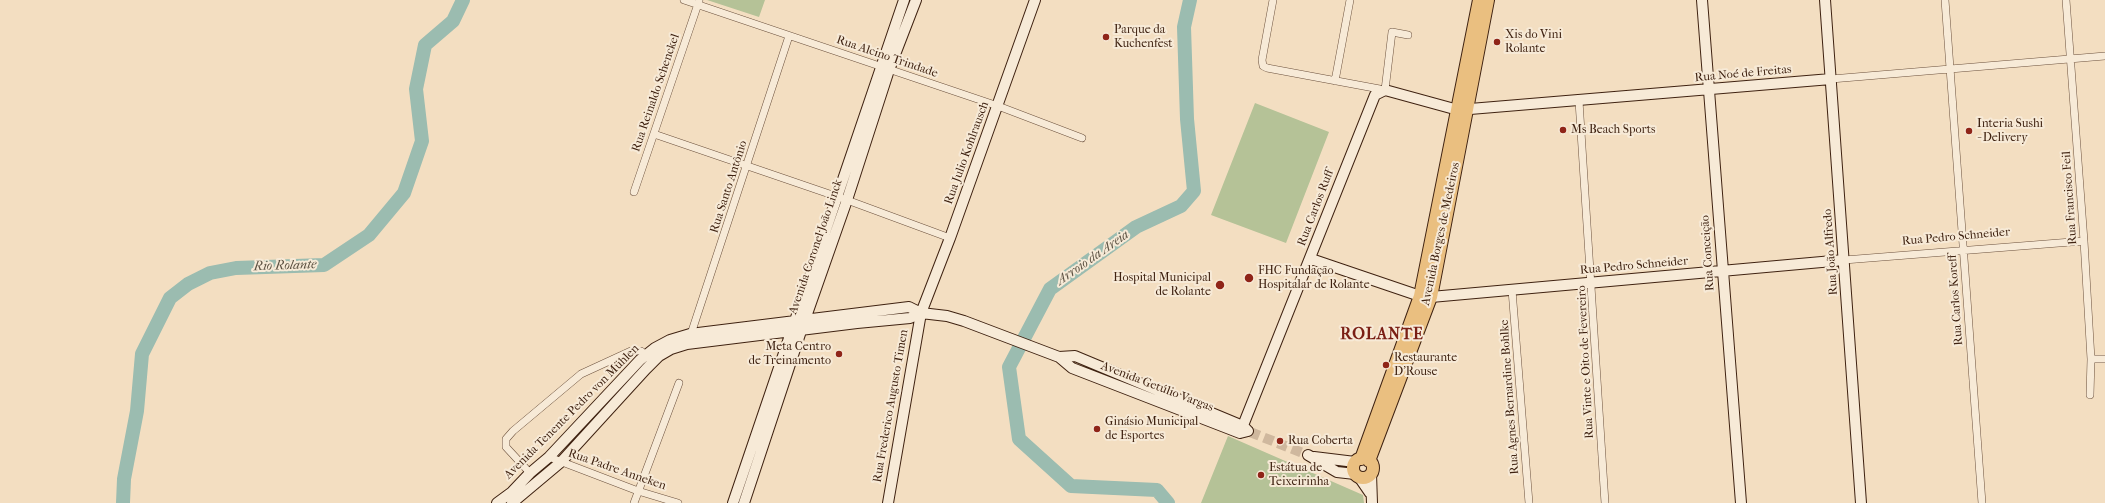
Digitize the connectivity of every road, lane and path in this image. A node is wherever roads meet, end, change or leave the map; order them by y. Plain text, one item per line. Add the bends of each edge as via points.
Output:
1 (684, 0) edge
2 (904, 0) edge
3 (916, 0) edge
4 (1035, 0) edge
5 (1273, 0) edge
6 (1350, 0) edge
7 (1479, 0) edge
8 (1488, 0) edge
9 (1702, 0) edge
10 (1825, 0) edge
11 (1945, 0) edge
12 (2066, 0) edge
13 (698, 2) edge
14 (1408, 35) dead end
15 (789, 36) junction
16 (2105, 56) edge
17 (2072, 59) junction
18 (1470, 67) junction
19 (884, 68) junction
20 (1950, 68) junction
21 (1831, 79) junction
22 (1335, 81) junction
23 (1385, 90) junction
24 (1709, 90) junction
25 (1579, 101) junction
26 (998, 106) junction
27 (1462, 109) junction
28 (654, 134) junction
29 (1082, 138) dead end
30 (747, 166) junction
31 (634, 192) dead end
32 (842, 198) junction
33 (950, 238) junction
34 (2084, 240) junction
35 (1963, 249) junction
36 (1311, 259) junction
37 (1844, 260) junction
38 (1723, 271) junction
39 (1592, 283) junction
40 (1512, 290) junction
41 (1425, 296) junction
42 (921, 313) junction
43 (798, 326) junction
44 (738, 333) junction
45 (690, 334) junction
46 (687, 344) junction
47 (650, 359) junction
48 (2091, 359) junction
49 (2105, 359) edge
50 (678, 383) dead end
51 (2090, 395) dead end
52 (772, 403) junction
53 (1245, 431) joint
54 (1310, 456) tunnel mouth
55 (549, 457) junction
56 (561, 462) junction
57 (1362, 468) junction
58 (530, 473) junction
59 (638, 491) junction
60 (1371, 498) edge
61 (497, 503) edge
62 (512, 503) edge
63 (634, 503) edge
64 (678, 503) edge
65 (733, 503) edge
66 (744, 503) edge
67 (888, 503) edge
68 (1528, 503) edge
69 (1605, 503) edge
70 (1741, 503) edge
71 (1862, 503) edge
72 (1982, 503) edge

1 - 13 street, Rua Alcino Trindade
2 - 19 main road, Avenida Coronel João Linck
3 - 19 main road, Avenida Coronel João Linck
4 - 26 main road, Rua Julio Kohlrausch
5 - 22 street via 1263,66
6 - 22 street
7 - 18 main road, Avenida Borges de Medeiros
8 - 18 main road, Avenida Borges de Medeiros
9 - 24 main road, Rua Conceição
10 - 21 main road, Rua João Alfredo
11 - 20 street, Rua Carlos Koreff
12 - 17 street, Rua Francisco Feil
13 - 15 street, Rua Alcino Trindade
13 - 28 street, Rua Reinaldo Schenckel
14 - 23 street via 1392,32
15 - 19 street, Rua Alcino Trindade
15 - 30 street, Rua Santo Antônio
16 - 17 street, Rua Noé de Freitas
17 - 20 street, Rua Noé de Freitas
17 - 34 street, Rua Francisco Feil
18 - 27 main road, Avenida Borges de Medeiros
19 - 26 street, Rua Alcino Trindade
19 - 32 main road, Avenida Coronel João Linck
20 - 21 street, Rua Noé de Freitas
20 - 35 street, Rua Carlos Koreff
21 - 24 main road, Rua Noé de Freitas
21 - 37 main road, Rua João Alfredo
22 - 23 street
23 - 27 main road, Rua Noé de Freitas
23 - 36 main road, Rua Carlos Ruff via 1375,95 1372,101
24 - 25 main road, Rua Noé de Freitas
24 - 38 main road, Rua Conceição
25 - 27 main road, Rua Noé de Freitas
25 - 39 street, Rua Vinte e Oito de Fevereiro
26 - 29 street, Rua Alcino Trindade
26 - 33 main road, Rua Julio Kohlrausch
27 - 41 main road, Avenida Borges de Medeiros
28 - 30 street
28 - 31 street, Rua Reinaldo Schenckel
30 - 32 street
30 - 45 street, Rua Santo Antônio
32 - 33 street
32 - 43 main road, Avenida Coronel João Linck
33 - 42 main road, Rua Julio Kohlrausch
34 - 35 street, Rua Pedro Schneider
34 - 48 street, Rua Francisco Feil
35 - 37 street, Rua Pedro Schneider
35 - 72 street, Rua Carlos Koreff
36 - 41 main road, Rua Pedro Schneider
36 - 53 main road, Rua Carlos Ruff
37 - 38 main road, Rua Pedro Schneider
37 - 71 main road, Rua João Alfredo
38 - 39 main road, Rua Pedro Schneider
38 - 70 main road, Rua Conceição
39 - 40 main road, Rua Pedro Schneider
39 - 69 street, Rua Vinte e Oito de Fevereiro
40 - 41 main road, Rua Pedro Schneider
40 - 68 street, Rua Agnes Bernardine Bohlke
41 - 57 main road, Avenida Borges de Medeiros
42 - 43 main road, Avenida Getúlio Vargas via 909,307 857,319
42 - 53 main road, Avenida Getúlio Vargas via 947,316 997,333 1059,357 1072,368 1140,389
42 - 67 main road, Rua Frederico Augusto Timen
43 - 44 main road, Avenida Getúlio Vargas
43 - 52 main road, Avenida Coronel João Linck
44 - 45 main road, Avenida Getúlio Vargas
44 - 46 main road, Avenida Getúlio Vargas
45 - 46 street, Rua Santo Antônio
45 - 47 main road, Avenida Tenente Pedro von Mühlen via 670,340
46 - 47 main road, Avenida Tenente Pedro von Mühlen
47 - 55 main road, Avenida Tenente Pedro von Mühlen
47 - 56 main road, Avenida Tenente Pedro von Mühlen
47 - 58 street via 641,350 630,351 581,374 508,436 505,442 507,449
48 - 49 street
48 - 51 street, Rua Francisco Feil
50 - 59 street
52 - 65 main road, Avenida Coronel João Linck
52 - 66 main road, Avenida Coronel João Linck
54 - 57 main road
55 - 56 street, Rua Padre Anneken
55 - 58 main road, Avenida Tenente Pedro von Mühlen
56 - 59 street, Rua Padre Anneken
56 - 62 main road, Avenida Tenente Pedro von Mühlen
57 - 60 main road
58 - 61 main road, Avenida Tenente Pedro von Mühlen
59 - 63 street
59 - 64 street, Rua Padre Anneken

